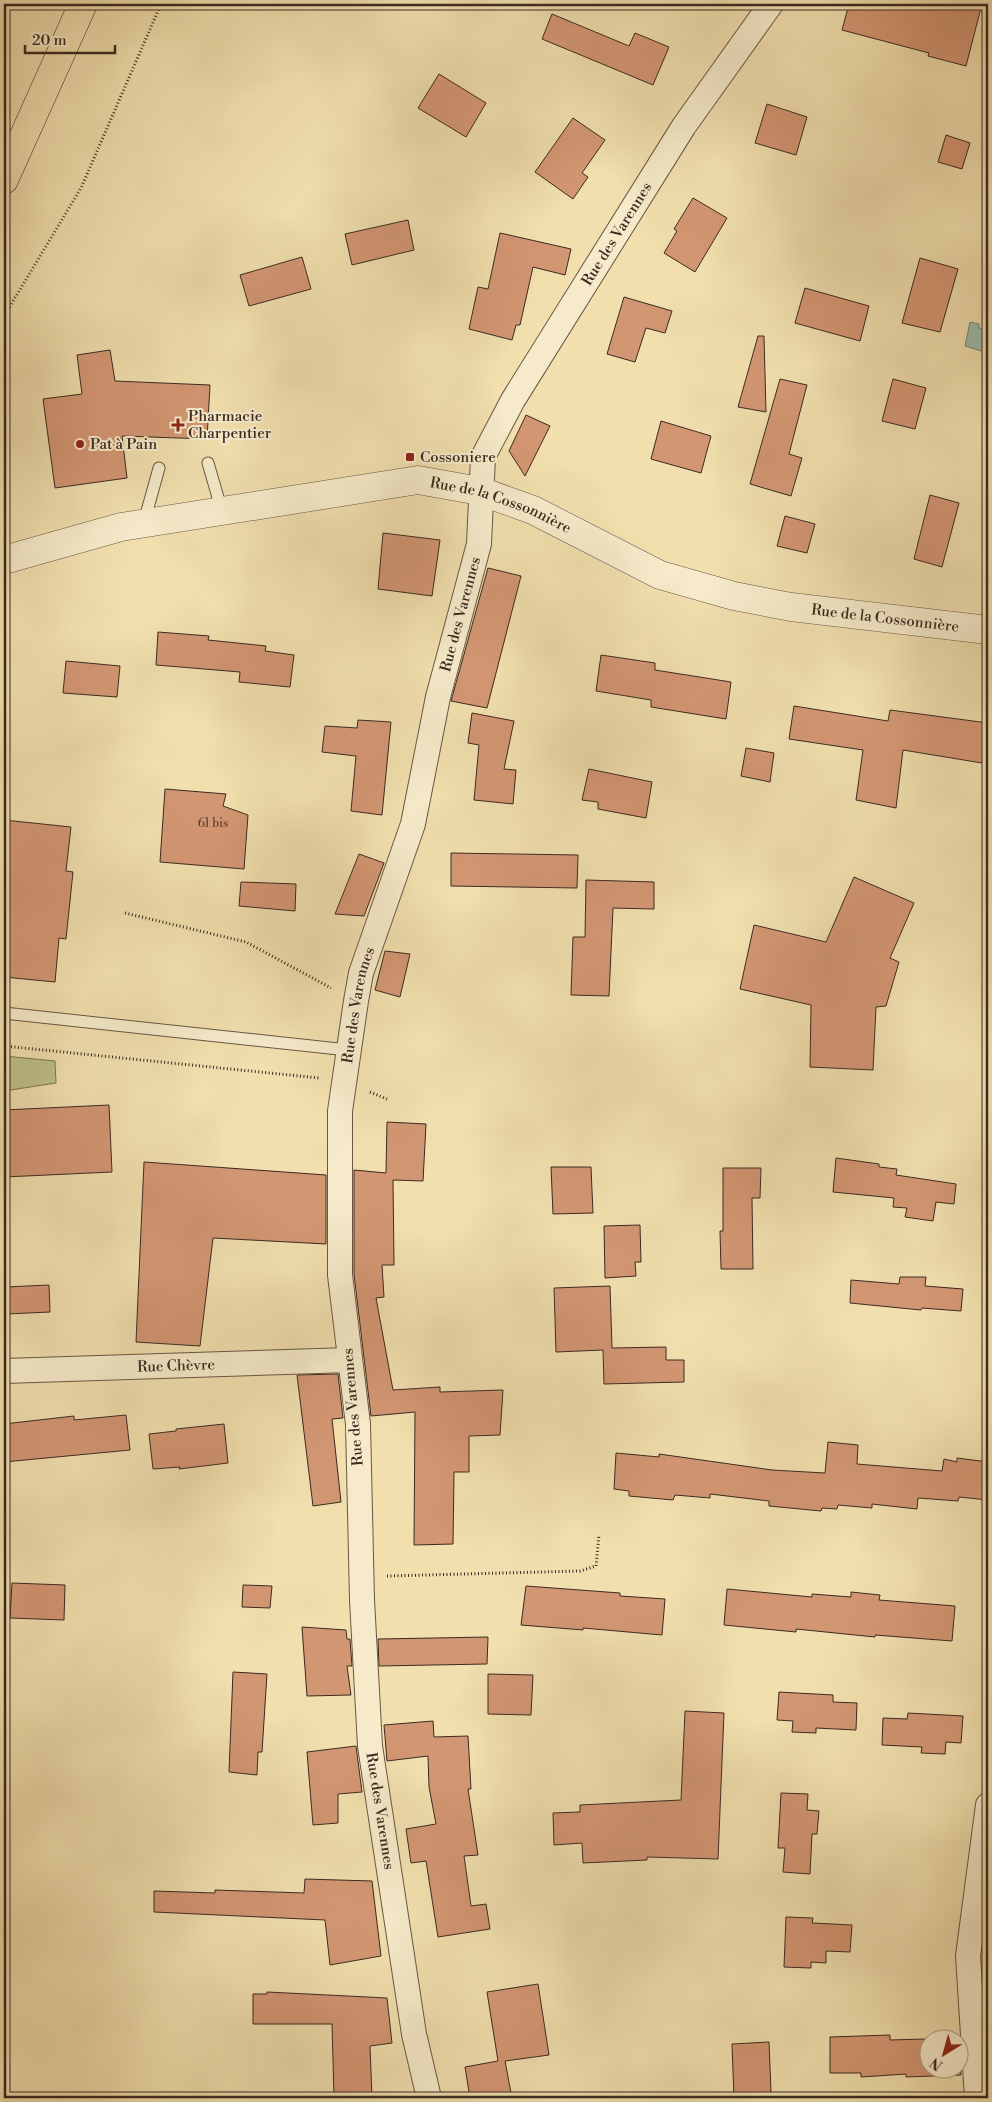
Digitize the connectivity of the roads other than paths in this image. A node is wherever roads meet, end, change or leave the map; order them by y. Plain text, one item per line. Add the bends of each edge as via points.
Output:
1 (83, 4) edge
2 (771, 4) edge
3 (34, 109) junction
4 (4, 155) edge
5 (4, 180) edge
6 (208, 463) dead end
7 (159, 468) dead end
8 (480, 491) junction
9 (222, 511) junction
10 (143, 524) junction
11 (4, 560) edge
12 (988, 630) edge
13 (4, 1013) edge
14 (348, 1050) junction
15 (350, 1360) junction
16 (4, 1371) edge
17 (988, 1805) edge
18 (429, 2098) edge
19 (977, 2098) edge

1 - 3 main road
2 - 8 street, Rue des Varennes via 684,126 514,400 483,458
3 - 4 main road
3 - 5 main road
6 - 9 lane
7 - 10 lane
8 - 9 street, Rue de la Cossonnière via 418,480
8 - 12 street, Rue de la Cossonnière via 533,510 660,575 734,596 791,607
8 - 14 street, Rue des Varennes via 479,544 438,698 413,824 361,974
9 - 10 street, Rue de la Cossonnière
10 - 11 street, Rue de la Cossonnière via 121,527
13 - 14 lane
14 - 15 street, Rue des Varennes via 340,1111 340,1275
15 - 16 street, Rue Chèvre
15 - 18 street, Rue des Varennes via 358,1424 370,1746 414,2034
17 - 19 street via 968,1956

